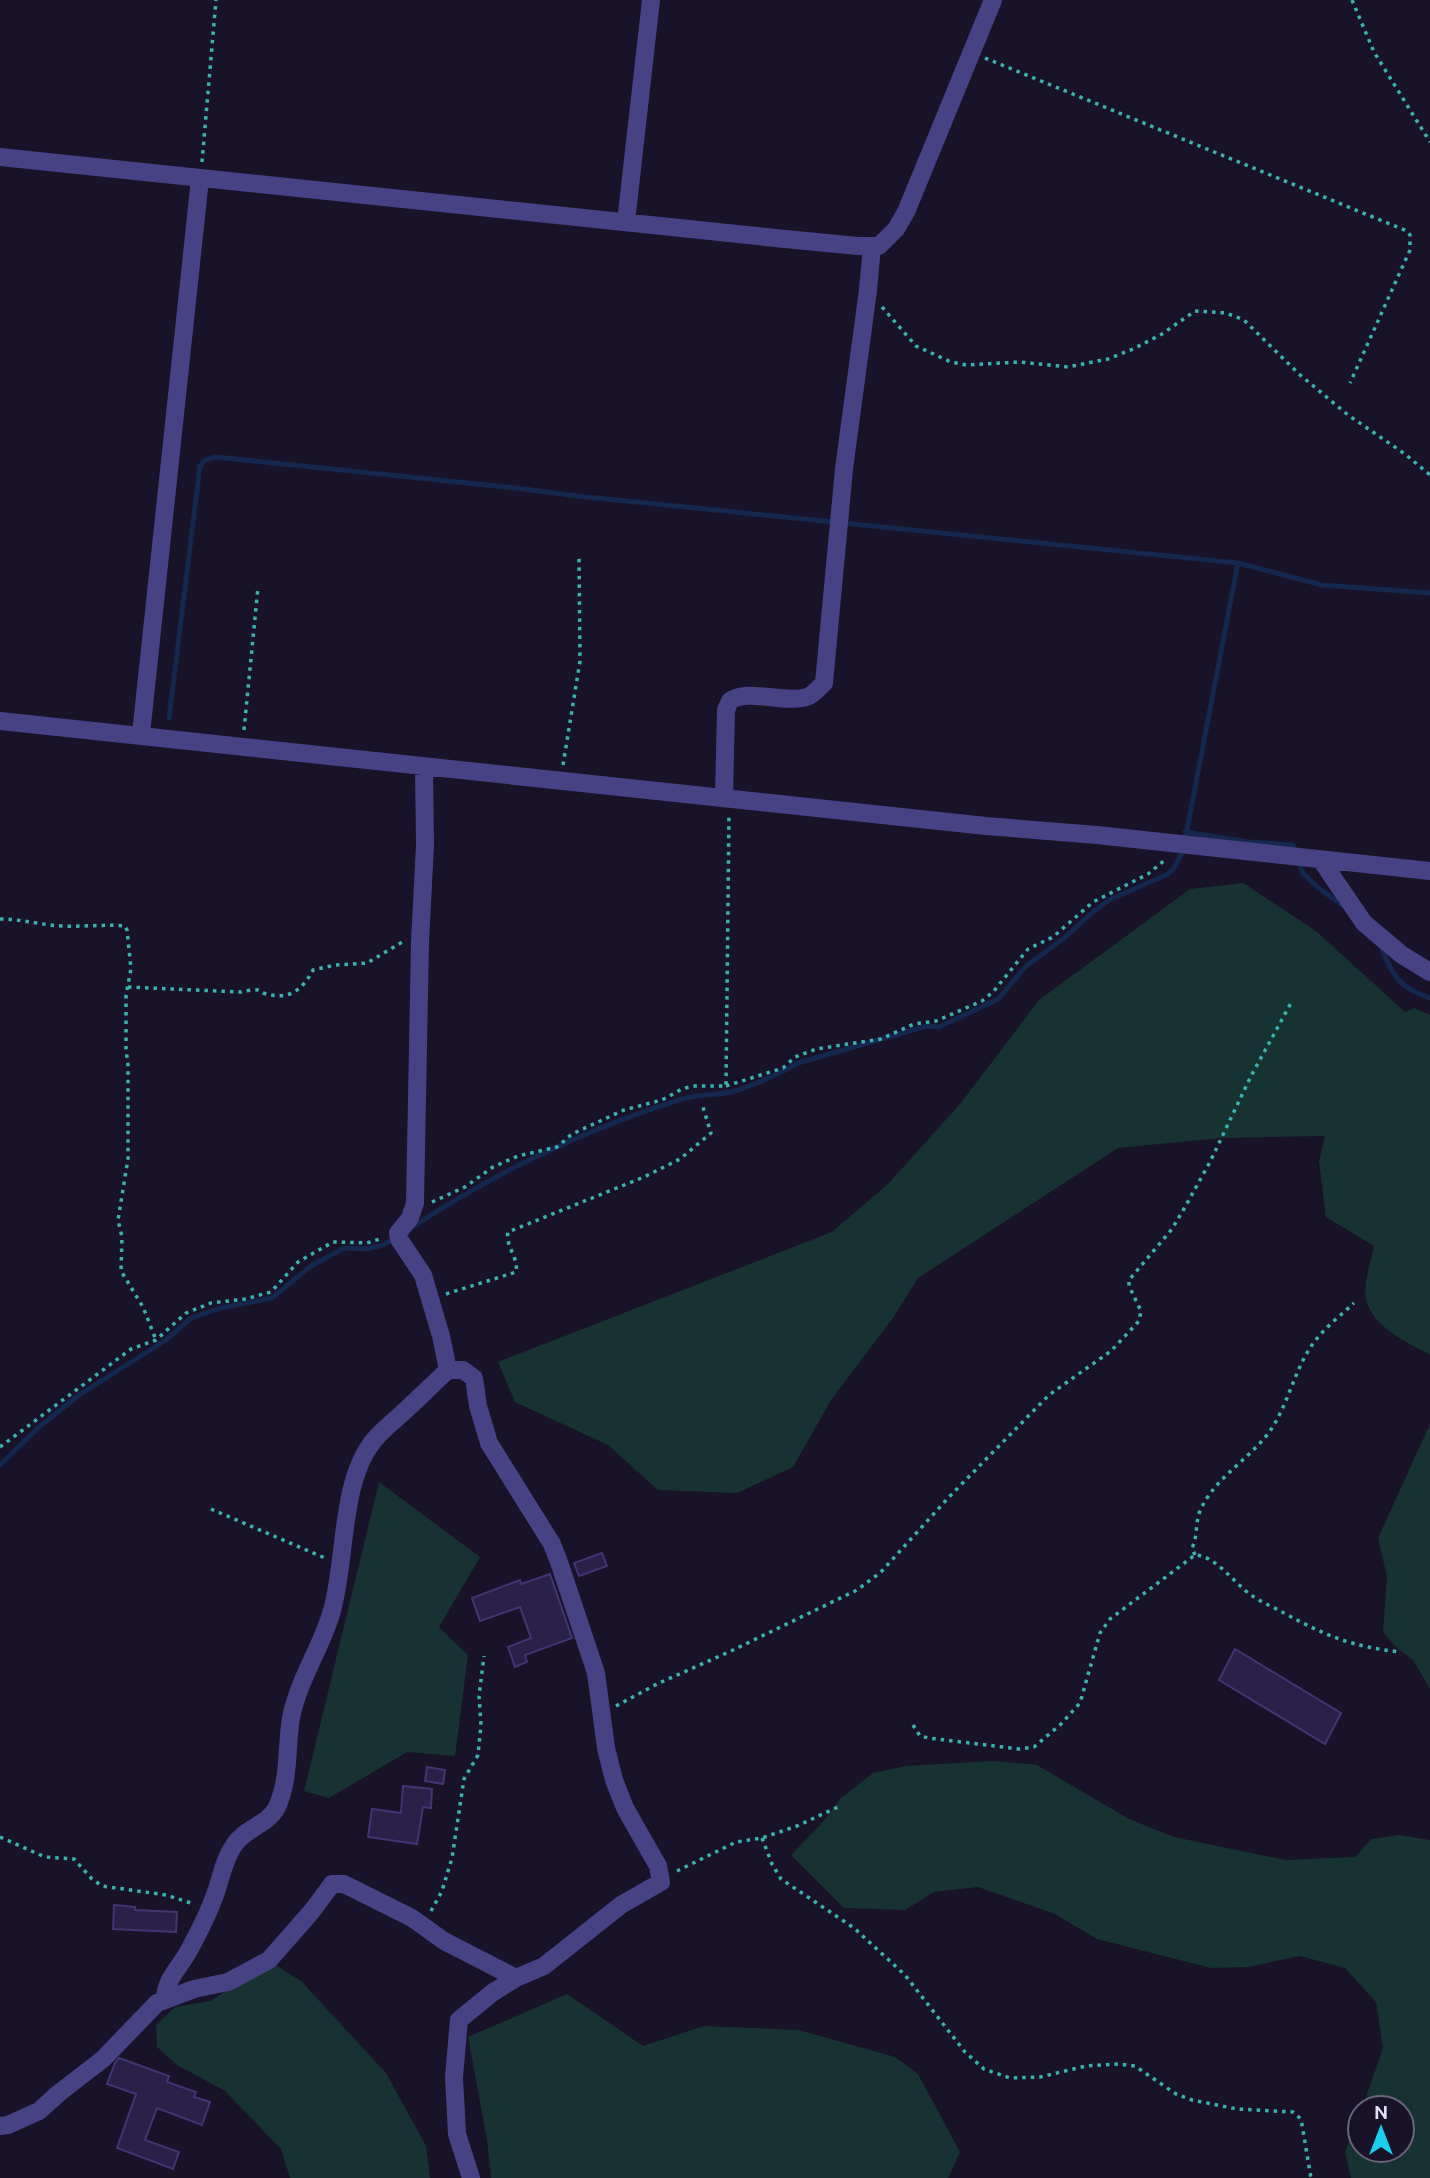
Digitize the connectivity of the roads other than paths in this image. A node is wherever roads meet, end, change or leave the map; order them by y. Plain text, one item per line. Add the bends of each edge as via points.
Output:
1 (651, 0) edge
2 (993, 0) edge
3 (0, 158) edge
4 (200, 179) junction
5 (626, 222) junction
6 (872, 247) junction
7 (0, 720) edge
8 (141, 734) junction
9 (424, 767) junction
10 (724, 797) junction
11 (1321, 860) junction
12 (1430, 871) edge
13 (1430, 972) edge
14 (447, 1370) junction
15 (516, 1978) junction
16 (165, 1998) junction
17 (0, 2126) edge
18 (471, 2178) edge

1 - 5 street
2 - 6 street via 900,223 884,243
3 - 4 street
4 - 5 street
4 - 8 street
5 - 6 street
6 - 10 street via 844,469 824,683 806,697 739,696 730,701
7 - 8 street
8 - 9 street
9 - 10 street
9 - 14 street via 414,1209 398,1233 418,1265 431,1299
10 - 11 street
11 - 12 street
11 - 13 street via 1364,923
14 - 15 street via 463,1370 474,1378 489,1443 552,1544 592,1657 618,1794 662,1876 661,1882 621,1905 544,1966
14 - 16 street via 373,1441 366,1454 352,1492 332,1610 291,1719 283,1792 269,1818 235,1842 209,1910 170,1979
15 - 16 street via 336,1883 269,1960 228,1982
15 - 18 street via 469,2011 457,2029 457,2134
16 - 17 street via 103,2059 39,2111

